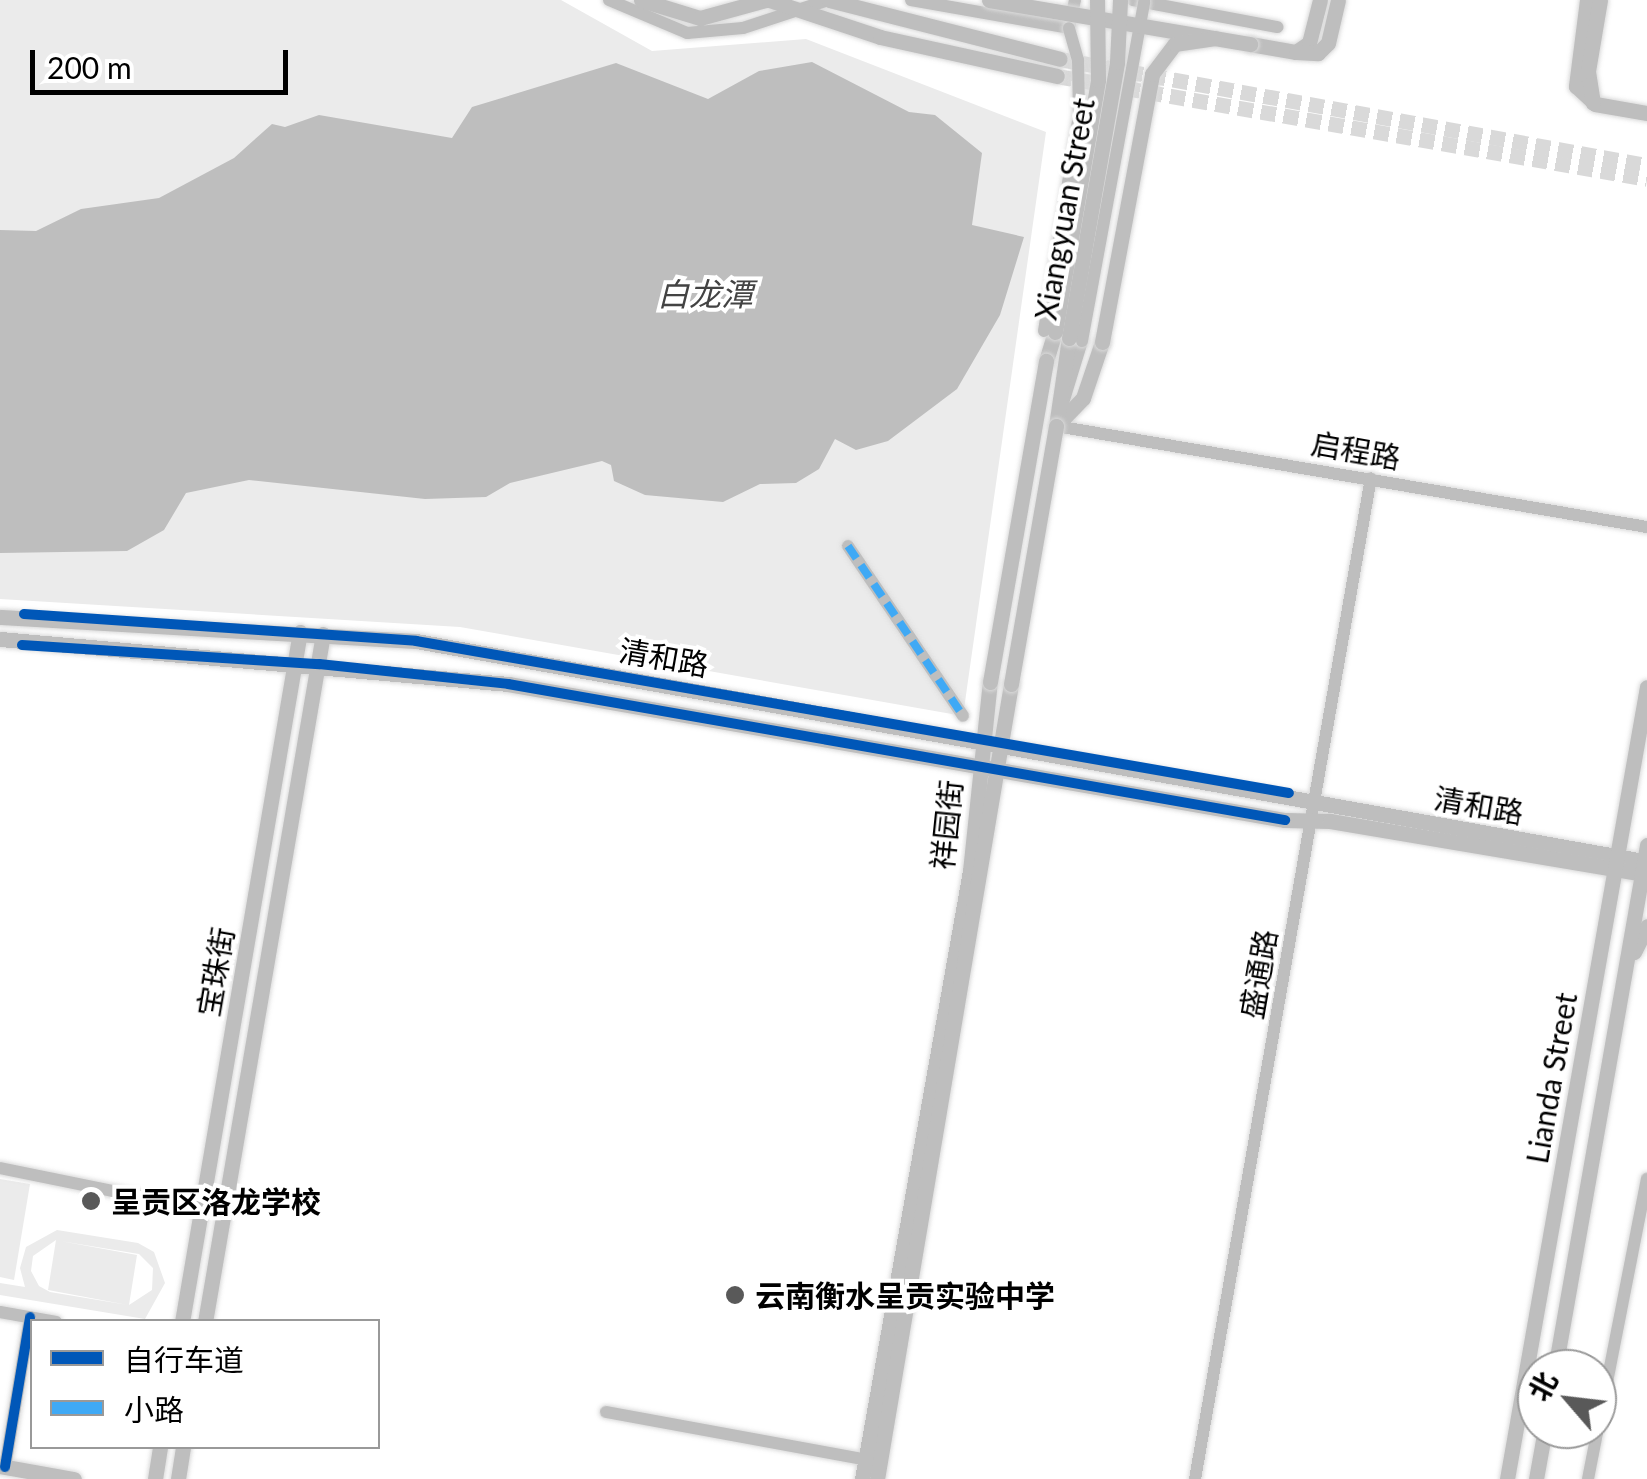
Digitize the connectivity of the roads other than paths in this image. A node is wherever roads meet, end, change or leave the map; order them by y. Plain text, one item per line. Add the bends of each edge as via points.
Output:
1 (609, 0) edge
2 (640, 0) edge
3 (767, 0) edge
4 (828, 0) edge
5 (911, 0) edge
6 (988, 0) edge
7 (1075, 0) edge
8 (1096, 0) edge
9 (1120, 0) edge
10 (1320, 0) edge
11 (1338, 0) edge
12 (1587, 0) edge
13 (1600, 0) edge
14 (1145, 2) edge
15 (1277, 27) dead end
16 (1069, 28) junction
17 (1215, 38) junction
18 (1296, 52) junction
19 (1060, 58) tunnel mouth
20 (1057, 76) tunnel mouth
21 (1595, 104) junction
22 (1647, 114) edge
23 (1046, 361) junction
24 (1056, 426) junction
25 (1371, 478) junction
26 (1647, 528) edge
27 (848, 546) dead end
28 (0, 617) edge
29 (300, 632) junction
30 (323, 634) junction
31 (0, 639) edge
32 (296, 662) junction
33 (318, 664) junction
34 (1647, 687) edge
35 (963, 716) dead end
36 (980, 738) junction
37 (1002, 742) junction
38 (980, 767) junction
39 (999, 770) junction
40 (1314, 801) junction
41 (1310, 820) junction
42 (1644, 860) edge
43 (1617, 864) junction
44 (1647, 926) edge
45 (1625, 969) junction
46 (0, 1168) edge
47 (1647, 1178) edge
48 (202, 1209) junction
49 (0, 1312) edge
50 (30, 1317) junction
51 (40, 1319) edge
52 (183, 1319) edge
53 (206, 1319) edge
54 (1558, 1349) edge
55 (606, 1412) dead end
56 (159, 1449) edge
57 (183, 1449) edge
58 (1541, 1449) edge
59 (3, 1466) edge
60 (875, 1467) edge
61 (74, 1479) edge
62 (154, 1479) edge
63 (178, 1479) edge
64 (862, 1479) edge
65 (1195, 1479) edge
66 (1507, 1479) edge
67 (1536, 1479) edge
68 (1588, 1479) edge

1 - 4 street via 687,33 743,28
2 - 3 main road via 700,18
3 - 20 main road via 880,37
4 - 19 main road
5 - 16 street
6 - 17 main road, bridge
7 - 16 street, bridge
8 - 23 main road, 祥园街, bridge via 1098,80
9 - 24 main road, Xiangyuan Street, bridge via 1117,62
10 - 18 main road via 1308,43
11 - 18 main road via 1328,43 1318,52
12 - 21 main road via 1574,73 1581,96
13 - 21 main road via 1588,71 1588,97
14 - 15 street
14 - 24 street, bridge via 1082,341
16 - 23 street, bridge via 1078,60 1079,116 1044,331
17 - 18 main road, bridge
17 - 24 main road, bridge via 1175,44 1152,74 1102,342 1083,398
21 - 22 main road
23 - 36 main road, 祥园街, bridge
24 - 25 street, 启程路
24 - 37 main road, 祥园街, bridge
25 - 26 street, 启程路
25 - 40 street, 盛通路
27 - 35 street
28 - 29 main road, 清和路
29 - 30 main road, 清和路
29 - 32 main road, 宝珠街
30 - 33 main road, 宝珠街
30 - 36 main road, 清和路 via 513,656
31 - 32 main road, 清和路
32 - 33 main road, 清和路
32 - 48 main road, 宝珠街
33 - 38 main road, 清和路 via 508,684
33 - 53 main road, 宝珠街
34 - 43 main road, Lianda Street
36 - 37 main road, 清和路
36 - 38 main road, 祥园街
37 - 39 main road, 祥园街
37 - 40 main road, 清和路
38 - 39 main road, 清和路
38 - 60 main road, 祥园街 via 970,870
39 - 41 main road, 清和路
39 - 60 main road, 祥园街
40 - 41 street, 盛通路
40 - 43 main road, 清和路
41 - 43 main road, 清和路
41 - 65 street, 盛通路
42 - 43 main road, 清和路
42 - 45 main road, Lianda Street
43 - 66 main road, Lianda Street
44 - 45 main road
45 - 54 main road, Lianda Street
46 - 48 street
47 - 68 street
48 - 52 main road, 宝珠街
49 - 50 street
50 - 51 street
50 - 59 street
55 - 60 street
56 - 62 main road
57 - 63 main road
58 - 67 main road
59 - 61 main road
60 - 64 main road, 祥园街

